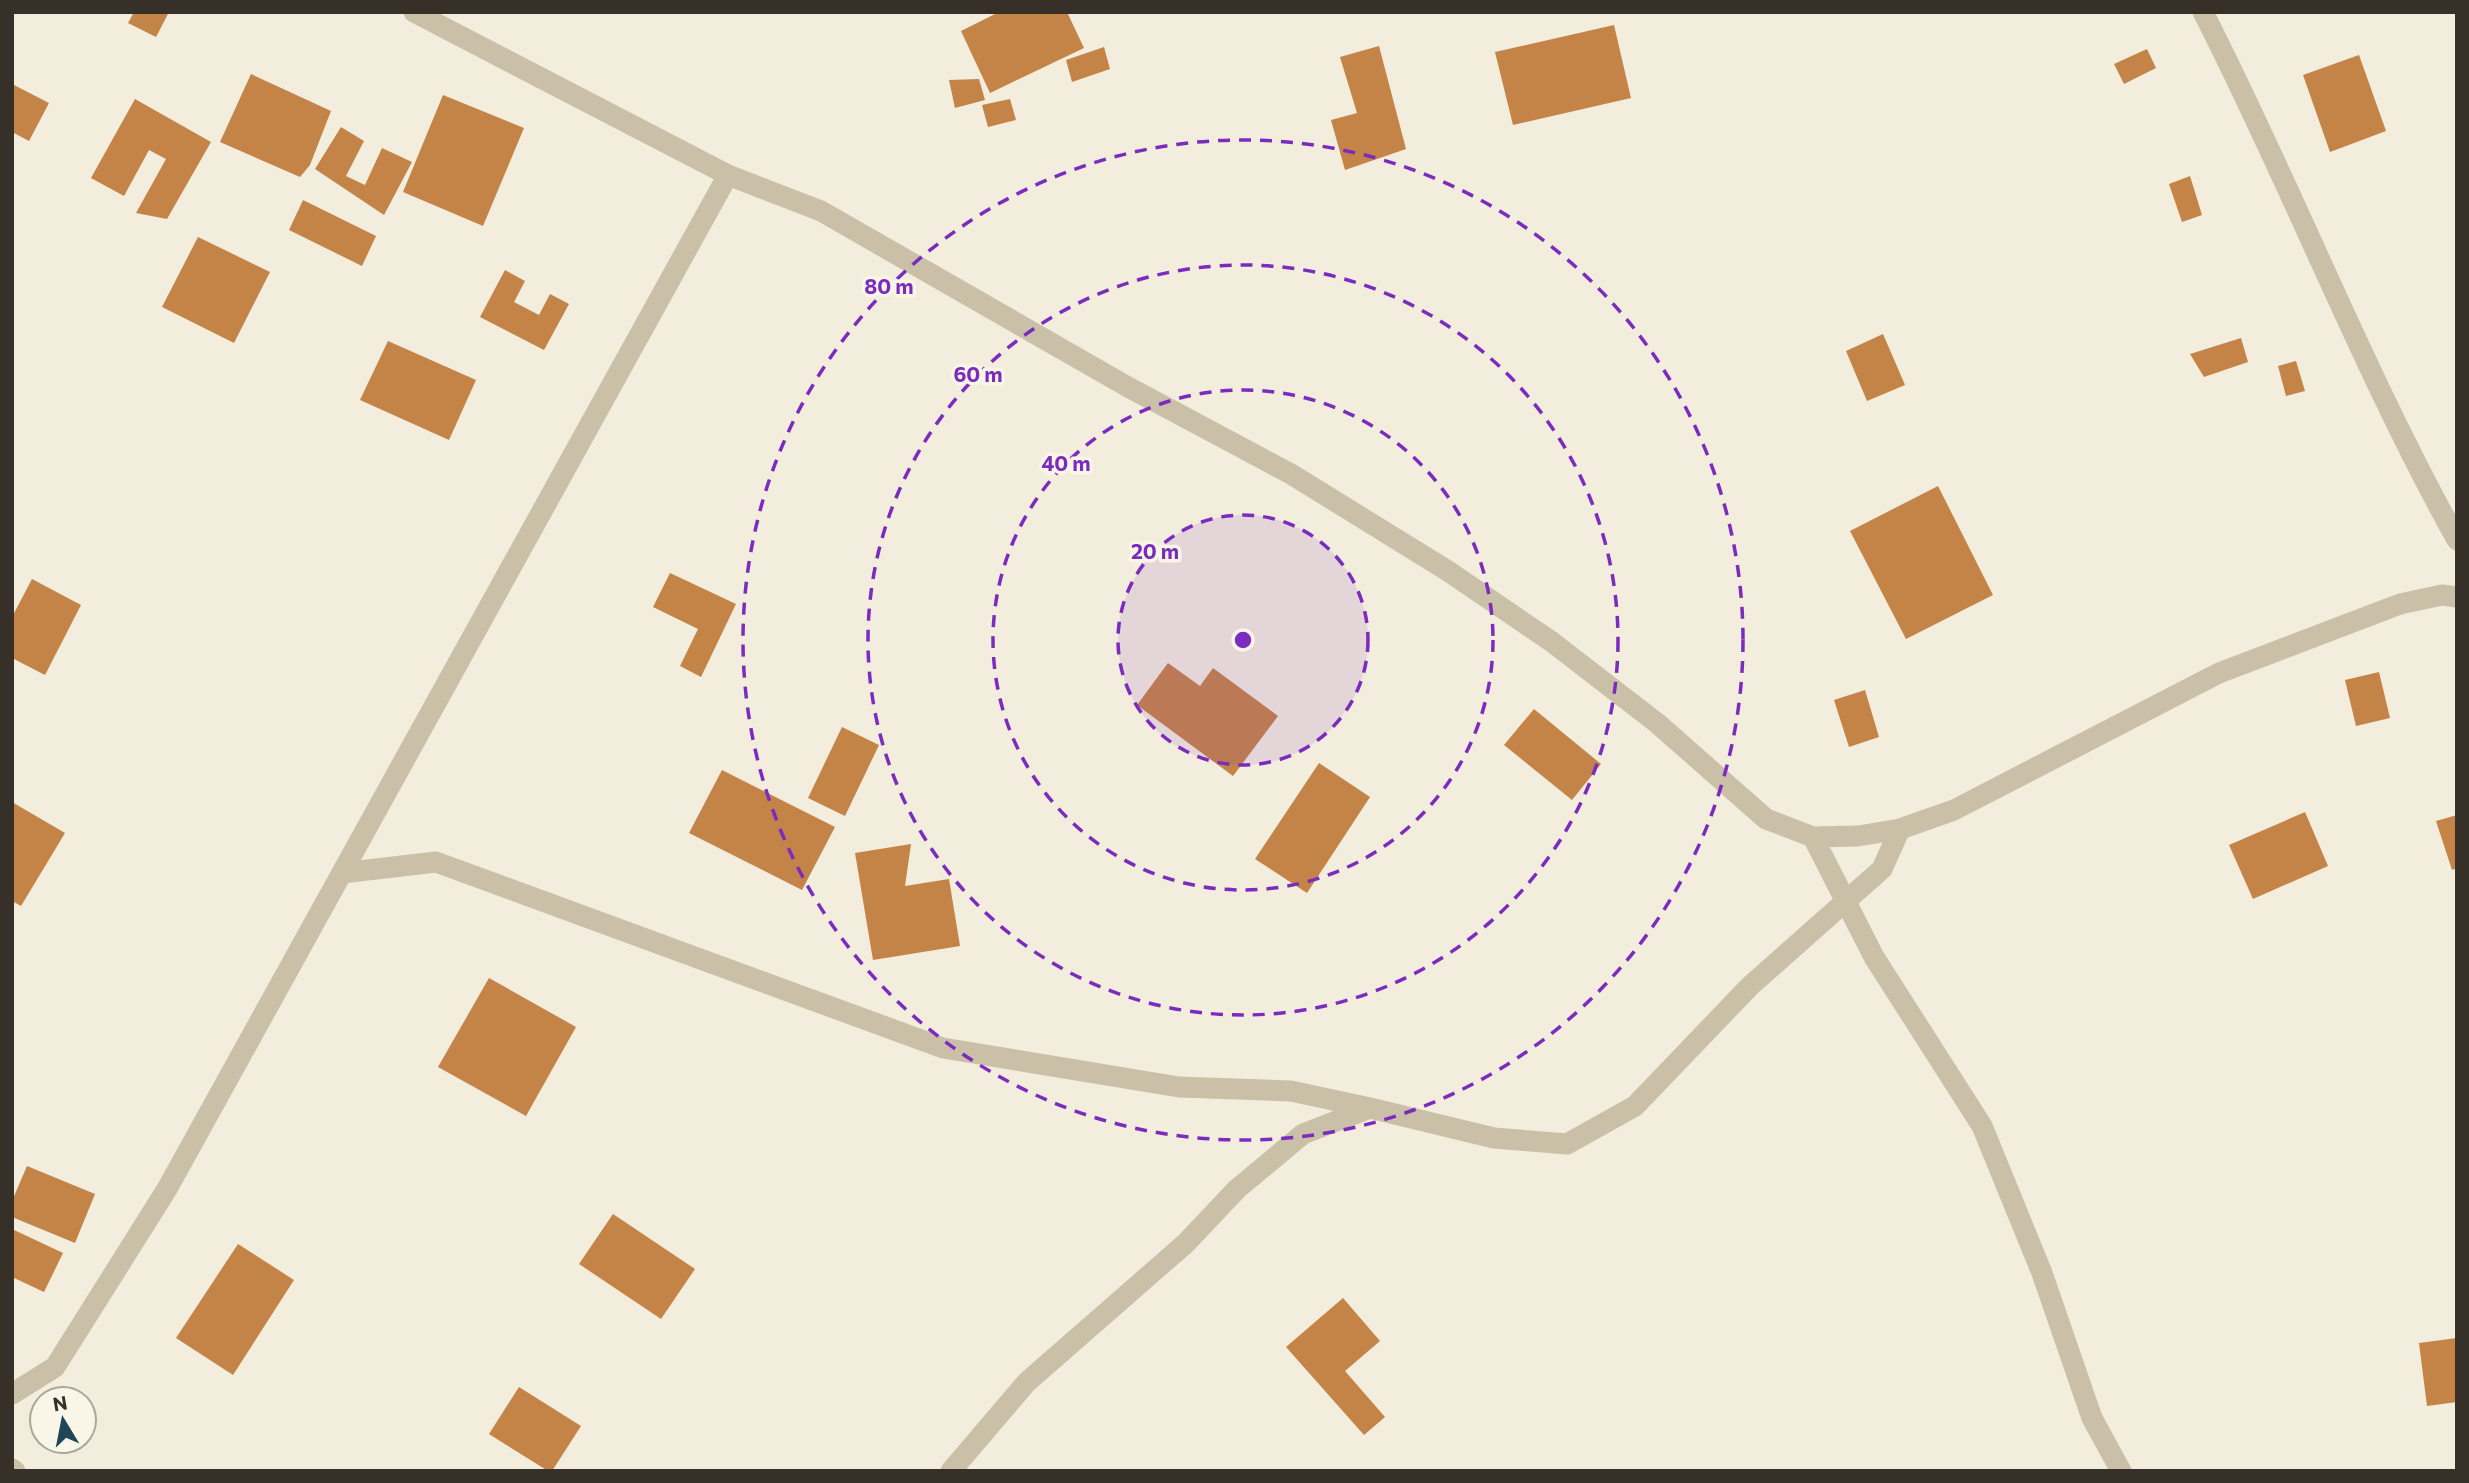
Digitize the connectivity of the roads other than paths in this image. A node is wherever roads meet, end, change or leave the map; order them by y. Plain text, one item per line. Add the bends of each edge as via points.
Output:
1 (414, 12) edge
2 (2203, 12) edge
3 (728, 175) junction
4 (2457, 540) edge
5 (2457, 597) edge
6 (1900, 829) junction
7 (1813, 837) junction
8 (342, 873) junction
9 (1846, 902) junction
10 (1370, 1108) junction
11 (12, 1394) edge
12 (951, 1471) edge
13 (2121, 1471) edge

1 - 3 street
2 - 4 street via 2413,462
3 - 7 street via 821,211 1314,488 1552,642 1657,723 1766,819
3 - 8 street
5 - 6 street via 2442,595 2400,604 2219,673 1954,810
6 - 7 street
6 - 9 street via 1882,869
7 - 9 street
8 - 10 street via 436,862 943,1048 1179,1087 1292,1091
8 - 11 street via 167,1189 55,1367
9 - 10 street via 1750,986 1635,1106 1567,1144 1494,1138
9 - 13 street via 1874,957 1982,1126 2042,1273 2092,1419
10 - 12 street via 1303,1134 1237,1189 1186,1243 1027,1382

